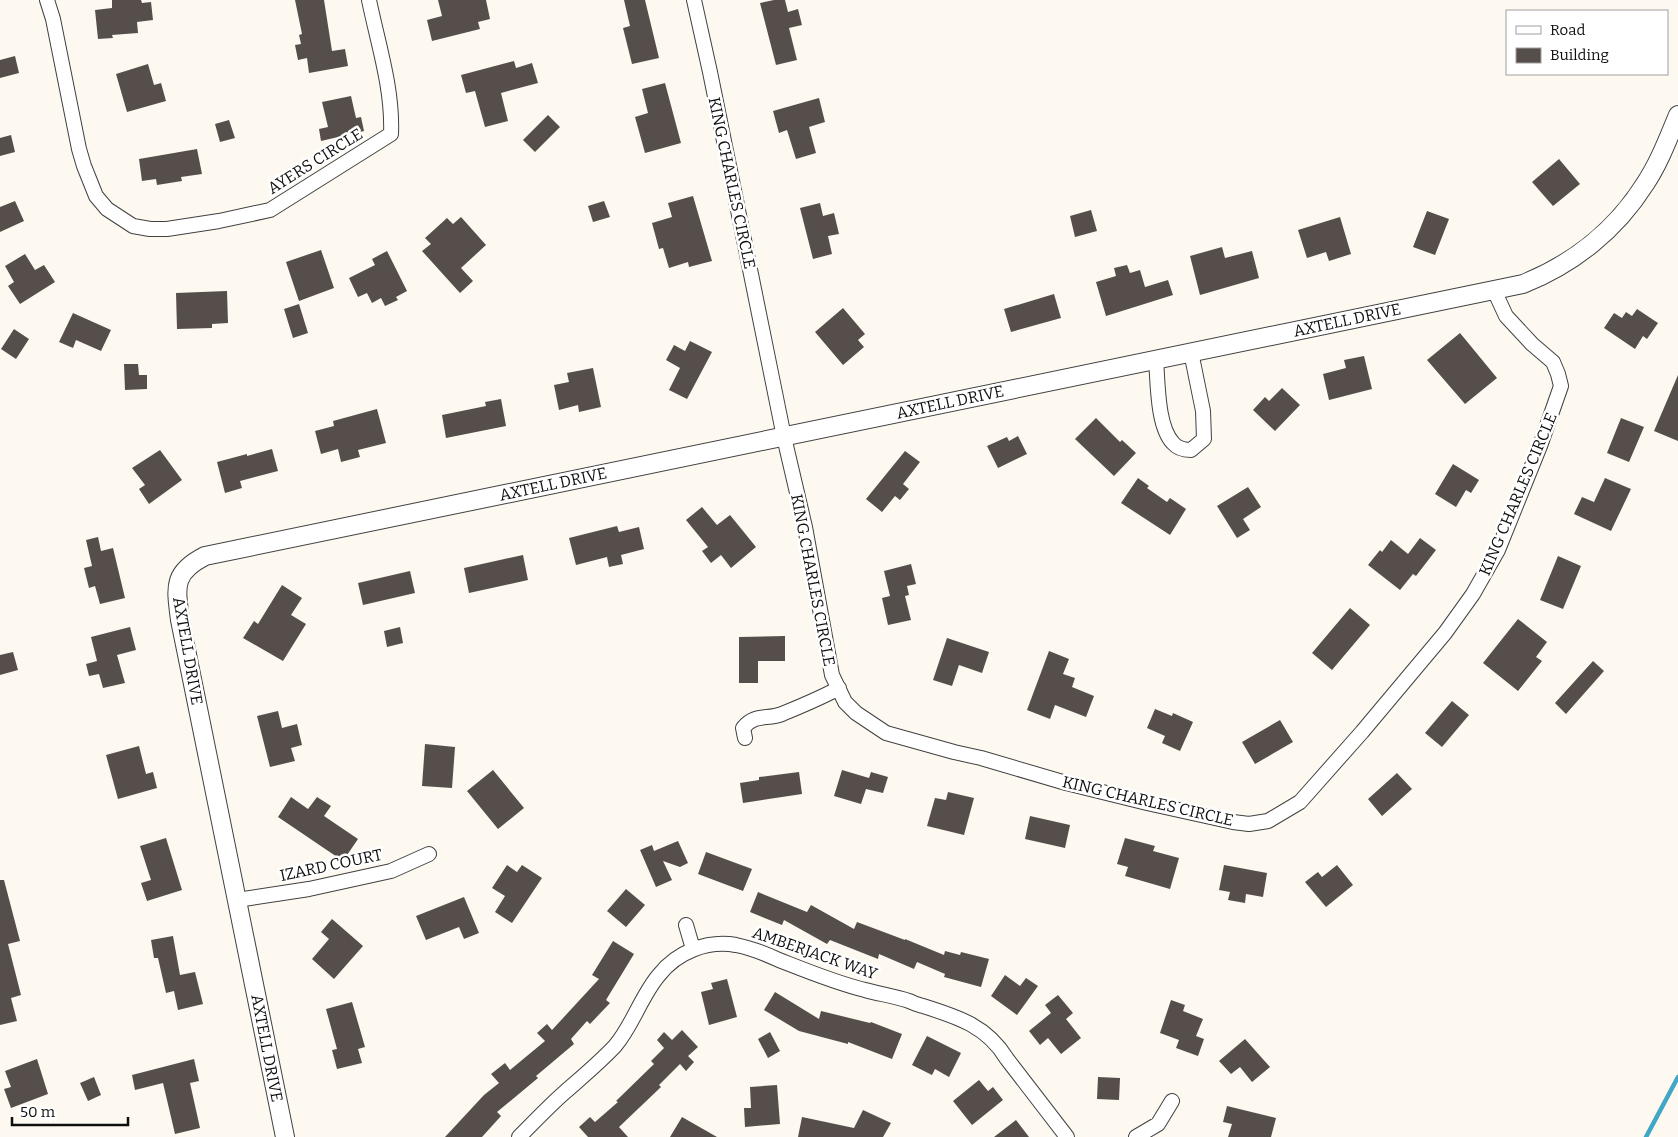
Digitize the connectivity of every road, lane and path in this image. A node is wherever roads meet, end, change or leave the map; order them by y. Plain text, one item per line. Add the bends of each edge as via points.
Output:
1 (47, 0) edge
2 (369, 0) edge
3 (694, 0) edge
4 (1678, 116) edge
5 (1494, 290) junction
6 (1191, 352) junction
7 (1156, 360) junction
8 (784, 436) junction
9 (839, 688) junction
10 (745, 738) dead end
11 (429, 854) dead end
12 (237, 900) junction
13 (686, 924) dead end
14 (694, 949) junction
15 (1172, 1101) dead end
16 (285, 1137) edge
17 (519, 1137) edge
18 (1067, 1137) edge
19 (1136, 1137) edge

1 - 2 street, AYERS CIRCLE via 79,149 96,196 107,209 133,226 167,229 270,210 391,134 389,97
3 - 8 street, KING CHARLES CIRCLE
4 - 5 street via 1645,184 1598,240 1542,276
5 - 6 street, AXTELL DRIVE
5 - 9 street, KING CHARLES CIRCLE via 1506,316 1553,362 1558,374 1561,386 1540,446 1498,550 1473,594 1445,633 1300,802 1268,820 1249,824 1066,783 886,732 856,714 845,702
6 - 7 street, AXTELL DRIVE
6 - 7 street via 1199,385 1204,439 1190,450 1174,445 1165,430
7 - 8 street, AXTELL DRIVE
8 - 9 street, KING CHARLES CIRCLE via 805,527 828,659
8 - 12 street, AXTELL DRIVE via 205,556 192,563 179,579 180,620
9 - 10 street via 779,715 749,721 743,728
11 - 12 street, IZARD COURT via 391,871 309,889
12 - 16 street, AXTELL DRIVE
13 - 14 street
14 - 17 street, AMBERJACK WAY via 680,956 658,976 615,1045
14 - 18 street, AMBERJACK WAY via 707,945 737,945 831,980 960,1018 982,1030 1000,1048
15 - 19 street via 1158,1124

